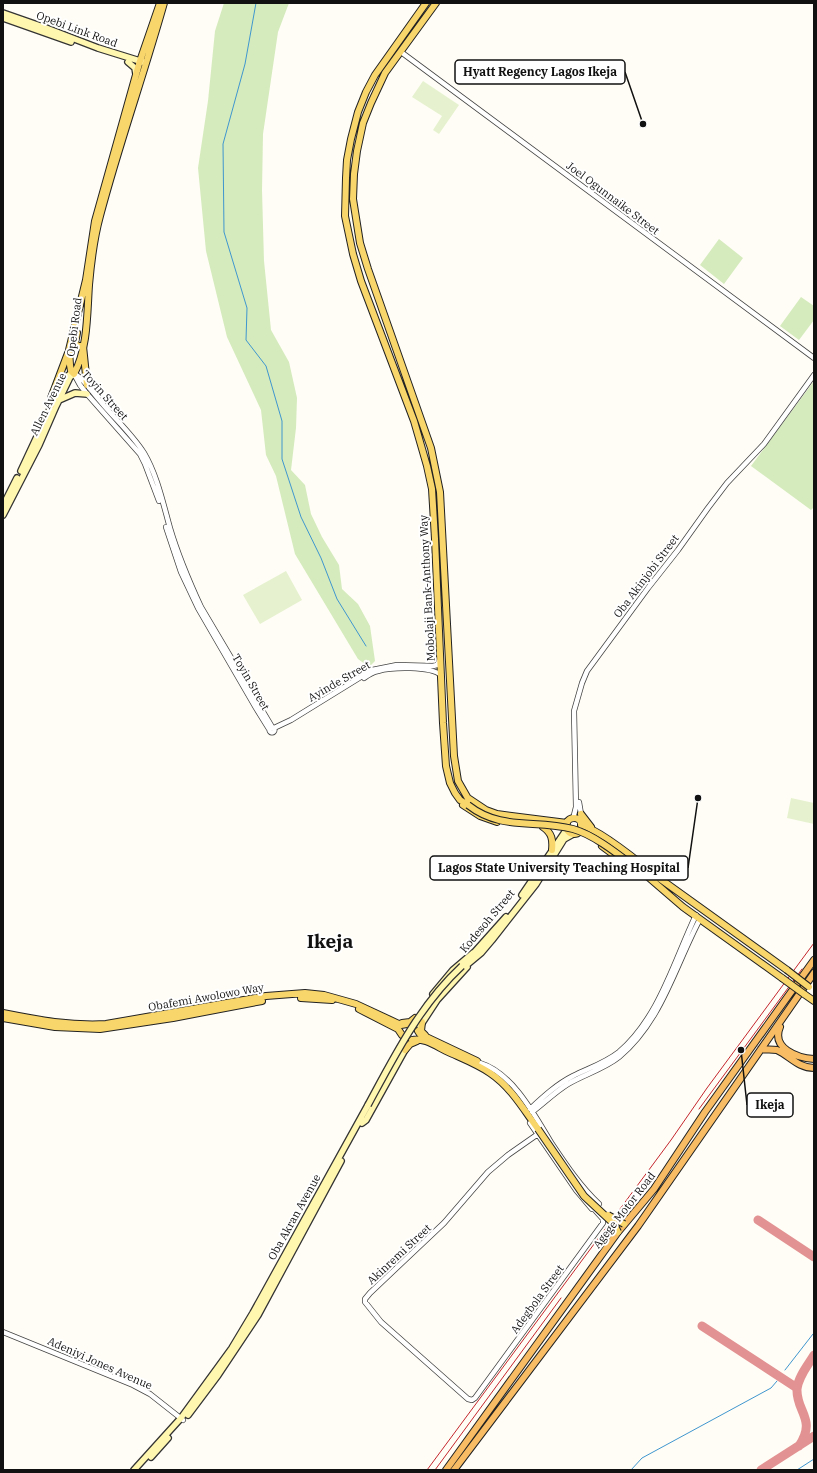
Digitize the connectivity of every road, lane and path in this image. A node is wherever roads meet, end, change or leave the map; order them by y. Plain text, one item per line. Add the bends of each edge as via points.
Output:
1 (160, 3) edge
2 (164, 3) edge
3 (426, 3) edge
4 (436, 3) edge
5 (3, 14) edge
6 (3, 18) edge
7 (144, 52) junction
8 (400, 52) junction
9 (131, 61) junction
10 (142, 64) junction
11 (136, 74) junction
12 (377, 295) junction
13 (368, 299) junction
14 (383, 313) junction
15 (375, 316) junction
16 (77, 320) junction
17 (83, 346) junction
18 (69, 350) junction
19 (814, 358) edge
20 (74, 374) junction
21 (814, 375) edge
22 (86, 385) junction
23 (87, 394) junction
24 (59, 400) junction
25 (51, 405) junction
26 (3, 506) edge
27 (3, 515) edge
28 (440, 650) junction
29 (448, 650) junction
30 (440, 660) junction
31 (441, 675) junction
32 (576, 706) junction
33 (272, 729) junction
34 (460, 800) junction
35 (468, 801) junction
36 (581, 814) junction
37 (537, 819) junction
38 (573, 819) junction
39 (581, 824) junction
40 (540, 827) junction
41 (567, 827) junction
42 (593, 830) junction
43 (576, 833) junction
44 (606, 838) junction
45 (601, 846) junction
46 (552, 850) junction
47 (648, 875) junction
48 (659, 878) junction
49 (654, 884) junction
50 (698, 917) junction
51 (481, 950) junction
52 (814, 960) edge
53 (462, 967) joint
54 (813, 975) edge
55 (811, 989) edge
56 (432, 995) junction
57 (437, 1000) junction
58 (814, 1001) edge
59 (3, 1013) edge
60 (785, 1017) junction
61 (3, 1018) edge
62 (415, 1018) junction
63 (27, 1020) junction
64 (422, 1022) junction
65 (407, 1024) junction
66 (396, 1025) junction
67 (418, 1031) junction
68 (402, 1037) junction
69 (412, 1040) junction
70 (429, 1040) junction
71 (761, 1049) junction
72 (405, 1050) junction
73 (814, 1059) edge
74 (388, 1064) junction
75 (477, 1064) junction
76 (395, 1068) junction
77 (814, 1068) edge
78 (531, 1111) junction
79 (359, 1124) junction
80 (539, 1131) junction
81 (594, 1210) junction
82 (624, 1224) junction
83 (618, 1232) junction
84 (3, 1332) edge
85 (475, 1398) joint
86 (182, 1419) junction
87 (134, 1470) edge
88 (138, 1470) edge
89 (446, 1470) edge
90 (454, 1470) edge

1 - 7 main road, Opebi Road
2 - 10 main road, Opebi Road
3 - 13 main road, Mobolaji Bank-Anthony Way via 372,80 358,112 351,138 346,178 346,224
4 - 8 main road, Mobolaji Bank-Anthony Way
5 - 9 main road, Opebi Link Road
6 - 9 main road, Opebi Link Road via 97,52
7 - 9 main road
7 - 10 main road, Opebi Road
8 - 12 main road, Mobolaji Bank-Anthony Way via 385,73 370,103 355,159 353,199 357,227
8 - 19 street, Joel Ogunnaike Street
9 - 10 main road, Opebi Link Road
9 - 11 main road
10 - 11 main road, Opebi Road
10 - 17 main road, Opebi Road via 100,216
11 - 16 main road, Opebi Road via 95,221
12 - 13 main road via 376,303
12 - 14 main road, Mobolaji Bank-Anthony Way
13 - 15 main road, Mobolaji Bank-Anthony Way
14 - 15 main road via 380,307 376,306
14 - 29 main road, Mobolaji Bank-Anthony Way via 438,474
15 - 28 main road, Mobolaji Bank-Anthony Way via 428,466 435,539
16 - 17 main road via 79,323 76,343
16 - 18 main road, Opebi Road
17 - 20 main road, Opebi Road via 80,364
17 - 22 main road
18 - 20 main road, Opebi Road
18 - 25 main road via 51,398
20 - 22 street, Toyin Street via 77,374
20 - 23 street, Toyin Street
20 - 24 main road, Allen Avenue
20 - 25 main road, Allen Avenue via 64,379
21 - 32 street, Oba Akinjobi Street via 760,449 727,483 593,662 582,683
22 - 33 street, Toyin Street via 144,454 191,587
23 - 24 main road via 75,393
23 - 33 street, Toyin Street via 133,445 142,459 156,492 173,547 201,615 256,708
24 - 27 main road, Allen Avenue
25 - 26 main road, Allen Avenue via 34,446
28 - 29 main road
28 - 30 main road, Mobolaji Bank-Anthony Way
29 - 35 main road, Mobolaji Bank-Anthony Way via 455,769 458,782
30 - 31 main road, Mobolaji Bank-Anthony Way
30 - 33 street, Ayinde Street via 433,666 397,665 372,670
31 - 33 street, Ayinde Street via 434,671 406,669 378,671 298,719
31 - 34 main road, Mobolaji Bank-Anthony Way via 446,766 450,783
32 - 36 street
32 - 38 street, Oba Akinjobi Street via 576,807
34 - 35 main road, Mobolaji Bank-Anthony Way
34 - 40 main road via 473,812 488,820
35 - 37 main road via 497,814
35 - 47 main road, Mobolaji Bank-Anthony Way, bridge via 479,810 496,816 554,823 583,830 600,839
36 - 39 street
36 - 42 main road
37 - 40 main road
37 - 41 main road
38 - 39 main road
38 - 41 main road
39 - 42 main road
39 - 43 main road via 581,829
40 - 41 main road
40 - 46 main road via 549,832 553,839
41 - 43 main road via 569,832
41 - 46 main road, Kodesoh Street
42 - 44 main road
43 - 45 main road
43 - 51 main road, Kodesoh Street via 564,839 536,884 504,926
44 - 45 main road via 602,840
44 - 48 main road
45 - 49 main road
46 - 51 main road, Kodesoh Street via 532,882
47 - 48 main road, Mobolaji Bank-Anthony Way
47 - 49 main road, Mobolaji Bank-Anthony Way
48 - 55 main road, Mobolaji Bank-Anthony Way, bridge
49 - 50 main road, Mobolaji Bank-Anthony Way
50 - 58 main road, Mobolaji Bank-Anthony Way, bridge
50 - 78 street via 664,988 631,1039 606,1061 565,1081
51 - 53 main road, Kodesoh Street
51 - 56 main road via 453,970
51 - 57 main road
52 - 82 highway, Agege Motor Road via 654,1188
53 - 79 main road, Oba Akran Avenue, bridge via 445,982 418,1018 397,1051
54 - 60 highway, Agege Motor Road
56 - 57 main road via 432,999
56 - 62 main road
57 - 64 main road
59 - 63 main road, Obafemi Awolowo Way
60 - 71 highway, Agege Motor Road
60 - 73 highway via 777,1034 780,1044 796,1055
61 - 63 main road, Obafemi Awolowo Way
62 - 65 main road
62 - 66 main road via 410,1022
63 - 66 main road, Obafemi Awolowo Way via 55,1028 100,1029 288,998 334,999
64 - 67 main road
64 - 70 main road via 421,1031
65 - 66 main road, Obafemi Awolowo Way
65 - 67 main road, Obafemi Awolowo Way via 414,1025
65 - 68 main road via 402,1030
66 - 68 main road, Obafemi Awolowo Way
67 - 69 main road via 416,1038
67 - 70 main road, Obafemi Awolowo Way
68 - 69 main road, Obafemi Awolowo Way
68 - 74 main road
69 - 70 main road, Obafemi Awolowo Way
69 - 72 main road
70 - 72 main road via 413,1042
70 - 75 main road
71 - 77 highway via 777,1050 799,1064
71 - 90 highway, Agege Motor Road via 638,1226
72 - 76 main road
74 - 76 main road via 392,1063
74 - 79 main road via 361,1114
75 - 78 street via 490,1067 507,1080
75 - 80 street via 512,1095
75 - 80 main road via 497,1076
76 - 79 main road via 366,1120
78 - 81 street via 581,1186 599,1204
79 - 86 main road, Oba Akran Avenue via 258,1315 218,1375
80 - 81 street via 576,1190
80 - 82 main road, bridge via 586,1194 607,1214
80 - 83 main road, bridge via 576,1186 593,1206 614,1224
80 - 85 street, Akinremi Street via 488,1172 444,1223 365,1299 368,1307 395,1336 468,1399
81 - 85 street, Adegbola Street via 603,1219 601,1226
82 - 83 highway, Agege Motor Road, bridge
83 - 89 highway, Agege Motor Road
84 - 86 street, Adeniyi Jones Avenue via 133,1385 150,1394
86 - 87 main road, Oba Akran Avenue
86 - 88 main road, Oba Akran Avenue

